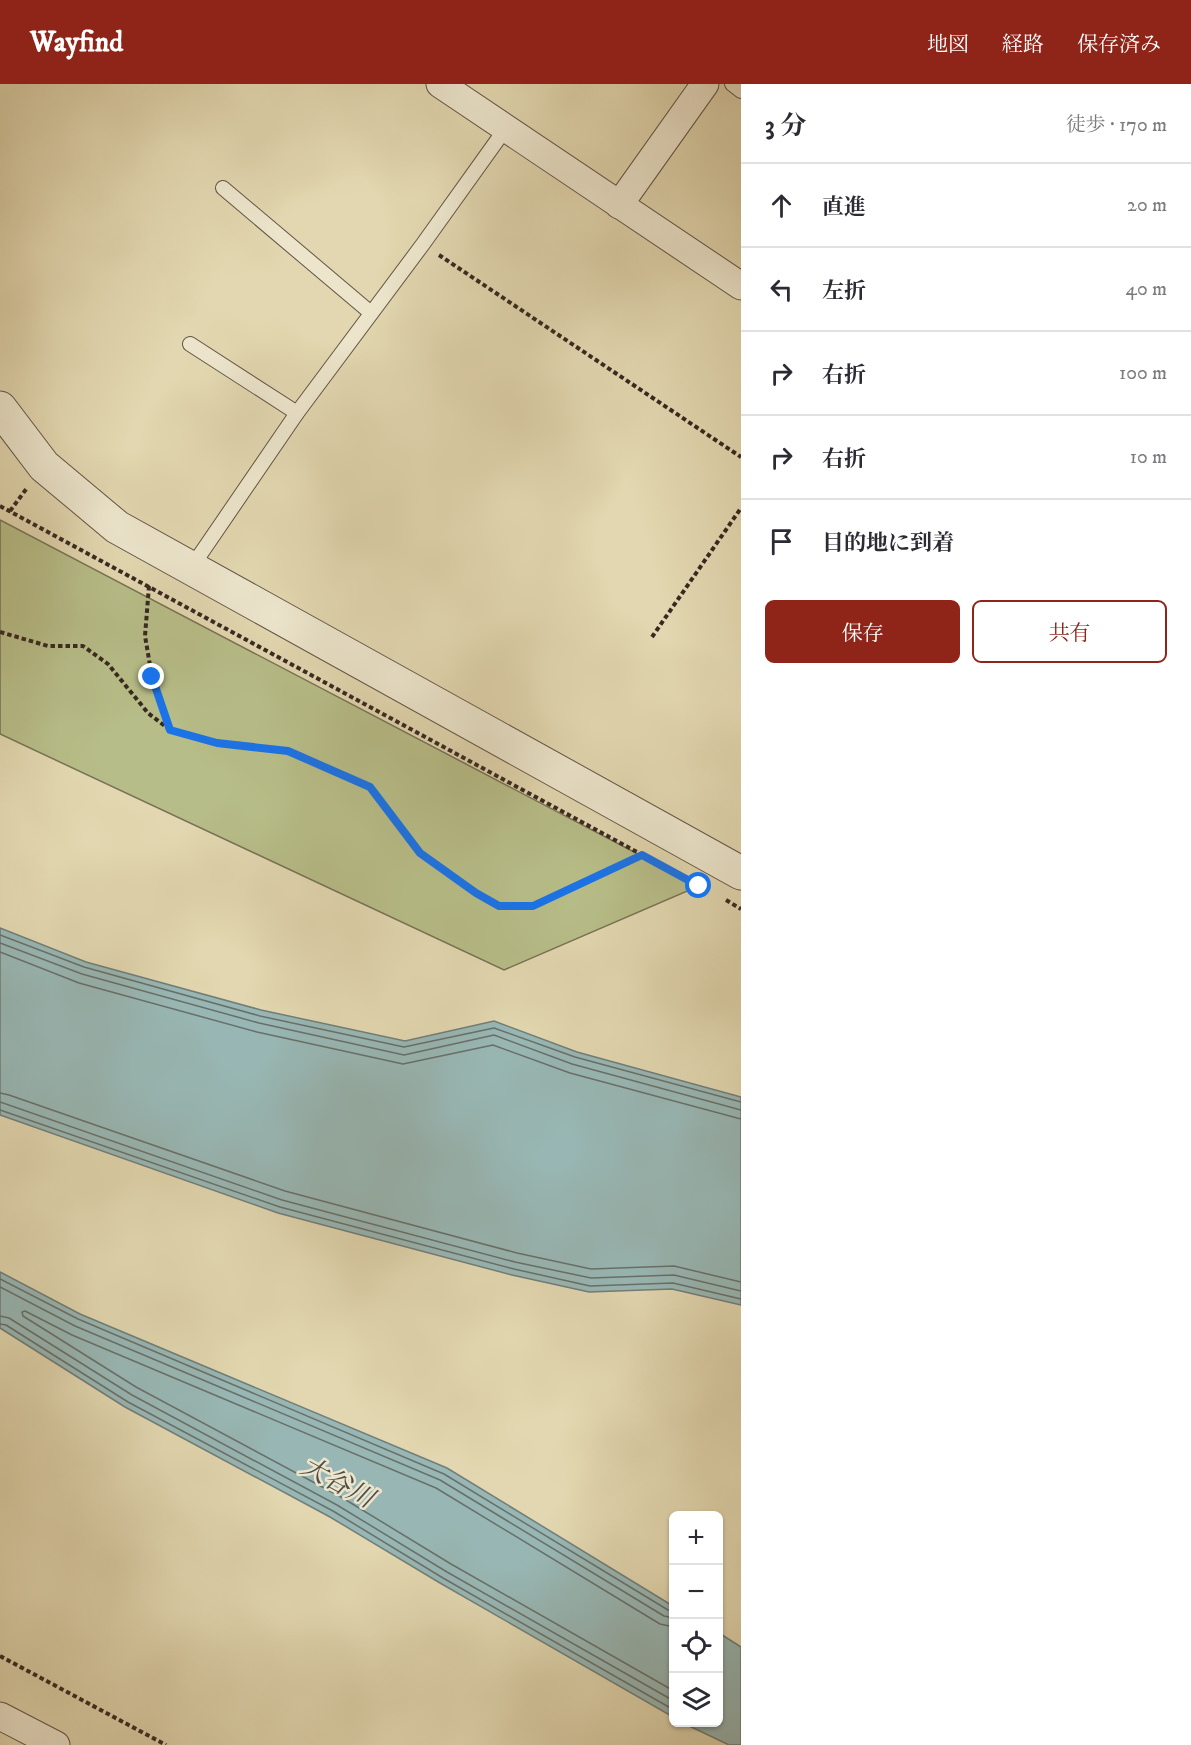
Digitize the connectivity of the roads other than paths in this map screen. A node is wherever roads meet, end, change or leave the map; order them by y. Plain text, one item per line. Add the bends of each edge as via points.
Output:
1 (440, 84) edge
2 (705, 84) edge
3 (732, 84) edge
4 (741, 91) edge
5 (506, 128) junction
6 (223, 188) dead end
7 (619, 205) junction
8 (741, 286) edge
9 (371, 313) junction
10 (190, 345) dead end
11 (0, 408) edge
12 (297, 413) junction
13 (191, 568) junction
14 (731, 885) edge
15 (0, 1716) edge
16 (56, 1745) edge

1 - 5 street
2 - 7 street
3 - 4 lane
5 - 7 street
5 - 9 lane
6 - 9 lane
7 - 8 street
9 - 12 lane
10 - 12 lane
11 - 13 street via 44,466 117,527
12 - 13 lane
13 - 14 street via 711,858
15 - 16 street

